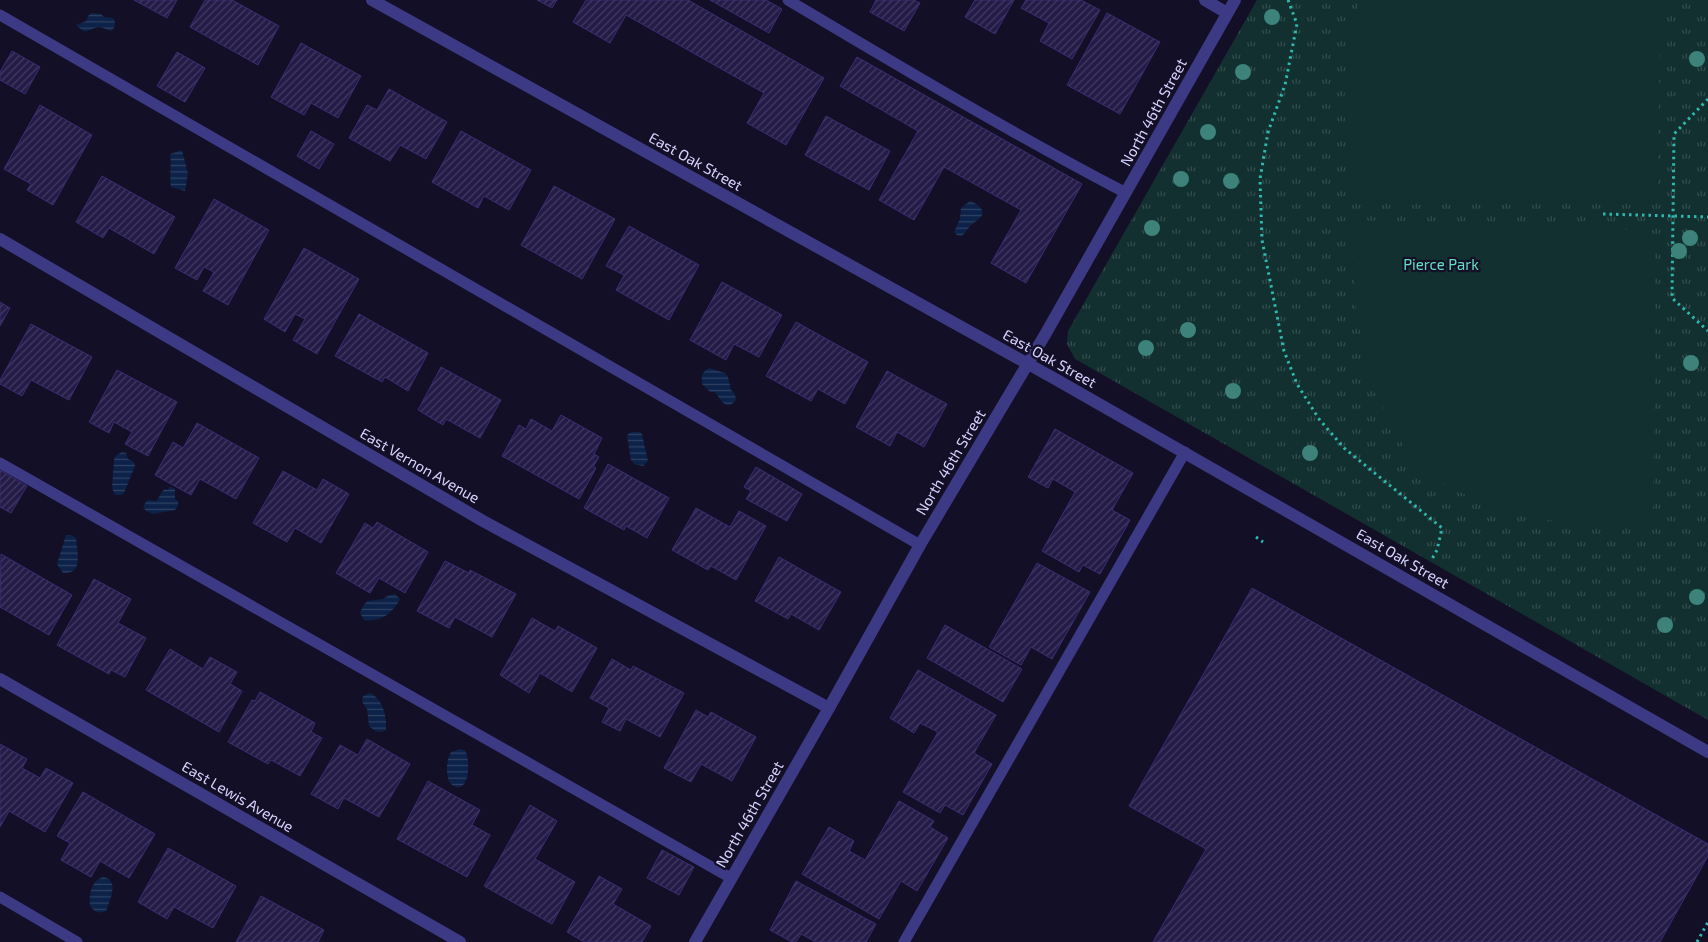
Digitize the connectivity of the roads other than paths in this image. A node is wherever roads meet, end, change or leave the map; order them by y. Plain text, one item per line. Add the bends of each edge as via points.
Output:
1 (372, 0) edge
2 (788, 0) edge
3 (1205, 0) edge
4 (1235, 0) edge
5 (1228, 13) junction
6 (0, 15) edge
7 (1126, 193) junction
8 (0, 239) edge
9 (1028, 364) junction
10 (1185, 452) junction
11 (0, 463) edge
12 (920, 545) junction
13 (0, 679) edge
14 (829, 708) junction
15 (1708, 752) edge
16 (731, 878) junction
17 (0, 897) edge
18 (78, 942) edge
19 (460, 942) edge
20 (695, 942) edge
21 (904, 942) edge

1 - 9 street, East Oak Street
2 - 7 lane via 930,84
3 - 5 street
4 - 5 street, North 46th Street
5 - 7 street, North 46th Street
6 - 12 lane
7 - 9 street, North 46th Street
8 - 14 street, East Vernon Avenue via 483,521
9 - 10 street, East Oak Street
9 - 12 street, North 46th Street
10 - 15 street, East Oak Street
10 - 21 lane
11 - 16 lane
12 - 14 street, North 46th Street
13 - 19 street, East Lewis Avenue
14 - 16 street, North 46th Street
16 - 20 street, North 46th Street
17 - 18 lane

